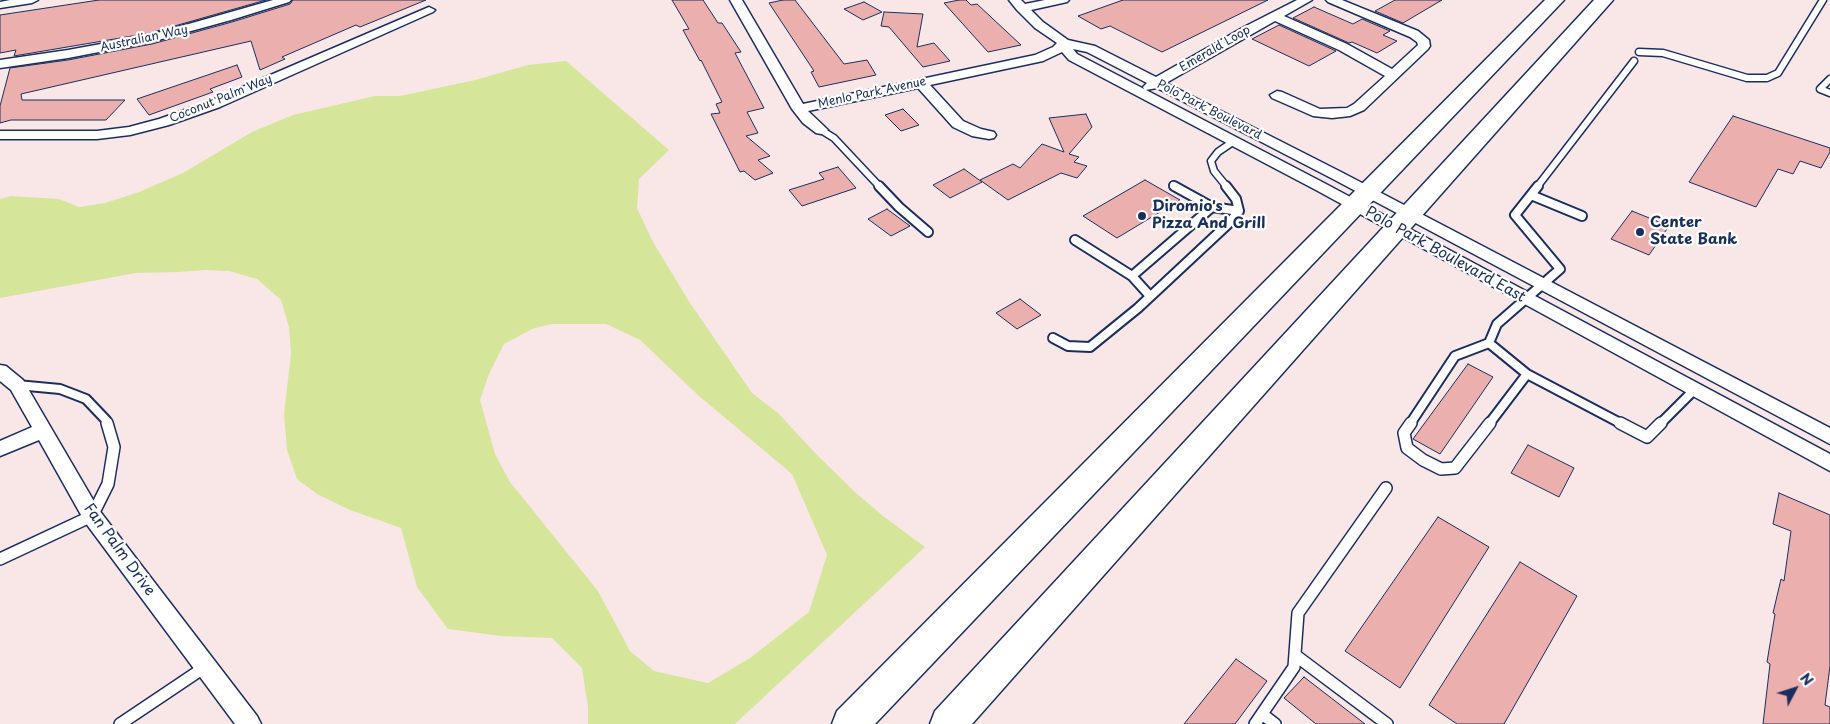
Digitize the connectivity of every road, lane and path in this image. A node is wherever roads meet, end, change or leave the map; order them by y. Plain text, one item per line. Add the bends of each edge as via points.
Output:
1 (32, 0) edge
2 (285, 0) edge
3 (736, 0) edge
4 (1063, 0) edge
5 (1306, 0) edge
6 (1332, 0) edge
7 (1555, 0) edge
8 (1604, 0) edge
9 (1823, 0) edge
10 (1018, 4) edge
11 (0, 5) edge
12 (429, 10) dead end
13 (1275, 16) junction
14 (1064, 43) junction
15 (1639, 52) dead end
16 (1045, 56) junction
17 (1073, 57) junction
18 (1634, 61) dead end
19 (0, 64) edge
20 (1394, 75) junction
21 (1830, 79) edge
22 (921, 82) junction
23 (1156, 83) junction
24 (1140, 92) junction
25 (1830, 93) edge
26 (1277, 95) dead end
27 (799, 109) junction
28 (821, 130) joint
29 (1250, 131) junction
30 (0, 135) edge
31 (989, 135) dead end
32 (1234, 141) junction
33 (1173, 185) dead end
34 (1531, 195) junction
35 (1361, 199) junction
36 (1212, 208) junction
37 (1239, 211) junction
38 (1582, 216) dead end
39 (1404, 222) junction
40 (928, 232) dead end
41 (1075, 240) dead end
42 (1132, 276) junction
43 (1543, 285) junction
44 (1150, 296) junction
45 (1527, 300) junction
46 (1053, 338) dead end
47 (1489, 343) junction
48 (0, 371) edge
49 (1527, 374) junction
50 (17, 385) junction
51 (1694, 390) junction
52 (44, 430) junction
53 (1830, 437) edge
54 (0, 449) edge
55 (1830, 463) edge
56 (1386, 488) dead end
57 (92, 516) junction
58 (0, 559) edge
59 (1295, 655) junction
60 (206, 667) junction
61 (1258, 719) edge
62 (120, 724) edge
63 (249, 724) edge
64 (850, 724) edge
65 (948, 724) edge
66 (1275, 724) edge
67 (1387, 724) edge

1 - 11 street
2 - 19 street, Australian Way via 151,38
3 - 27 street, Menlo Park Avenue
4 - 10 street
5 - 13 street, Emerald Loop
6 - 20 street via 1423,40 1424,46
7 - 35 highway
8 - 39 highway
9 - 15 lane via 1778,73 1767,78 1747,78 1663,53
10 - 14 street, Polo Park Boulevard
12 - 30 street, Coconut Palm Way via 215,104 147,127 96,135
13 - 20 street via 1343,46
13 - 23 street, Emerald Loop
14 - 16 street, Menlo Park Avenue
14 - 17 street, Polo Park Boulevard East
14 - 23 street, Polo Park Boulevard via 1091,49
16 - 17 street
16 - 22 street, Menlo Park Avenue
17 - 24 street, Polo Park Boulevard East
18 - 34 lane
20 - 26 street via 1359,107 1345,113 1318,113
21 - 25 lane via 1820,89
22 - 27 street, Menlo Park Avenue
22 - 31 street via 958,124
23 - 24 street, Emerald Loop
23 - 29 street, Polo Park Boulevard
24 - 32 street, Polo Park Boulevard East
27 - 28 street
28 - 40 lane via 834,138 899,207
29 - 32 street
29 - 35 street, Polo Park Boulevard
32 - 35 street, Polo Park Boulevard East
32 - 37 lane via 1218,152 1211,162 1214,171 1236,199
33 - 36 lane
34 - 38 lane
34 - 43 lane via 1516,215 1560,269
35 - 39 street, Polo Park Boulevard East
35 - 64 highway
36 - 37 lane
36 - 42 lane
37 - 44 lane via 1203,249
39 - 43 street, Polo Park Boulevard East
39 - 45 street, Polo Park Boulevard East
39 - 65 highway
41 - 42 lane
42 - 44 lane
43 - 45 lane
43 - 53 street, Polo Park Boulevard East
44 - 46 lane via 1090,347 1068,346
45 - 47 lane via 1497,324
45 - 51 street, Polo Park Boulevard East
47 - 49 lane
47 - 49 lane via 1455,356 1404,433 1407,448 1441,469 1455,468
48 - 50 street, Fan Palm Drive
49 - 51 lane via 1647,437
50 - 52 street, Fan Palm Drive
50 - 57 lane via 60,389 86,399 106,420 114,447 108,484
51 - 55 street, Polo Park Boulevard East
52 - 54 street
52 - 57 street, Fan Palm Drive
56 - 59 lane via 1298,613
57 - 58 lane
57 - 60 street, Fan Palm Drive
59 - 61 lane via 1294,667
59 - 67 lane
60 - 62 lane
60 - 63 street, Fan Palm Drive
61 - 66 lane

